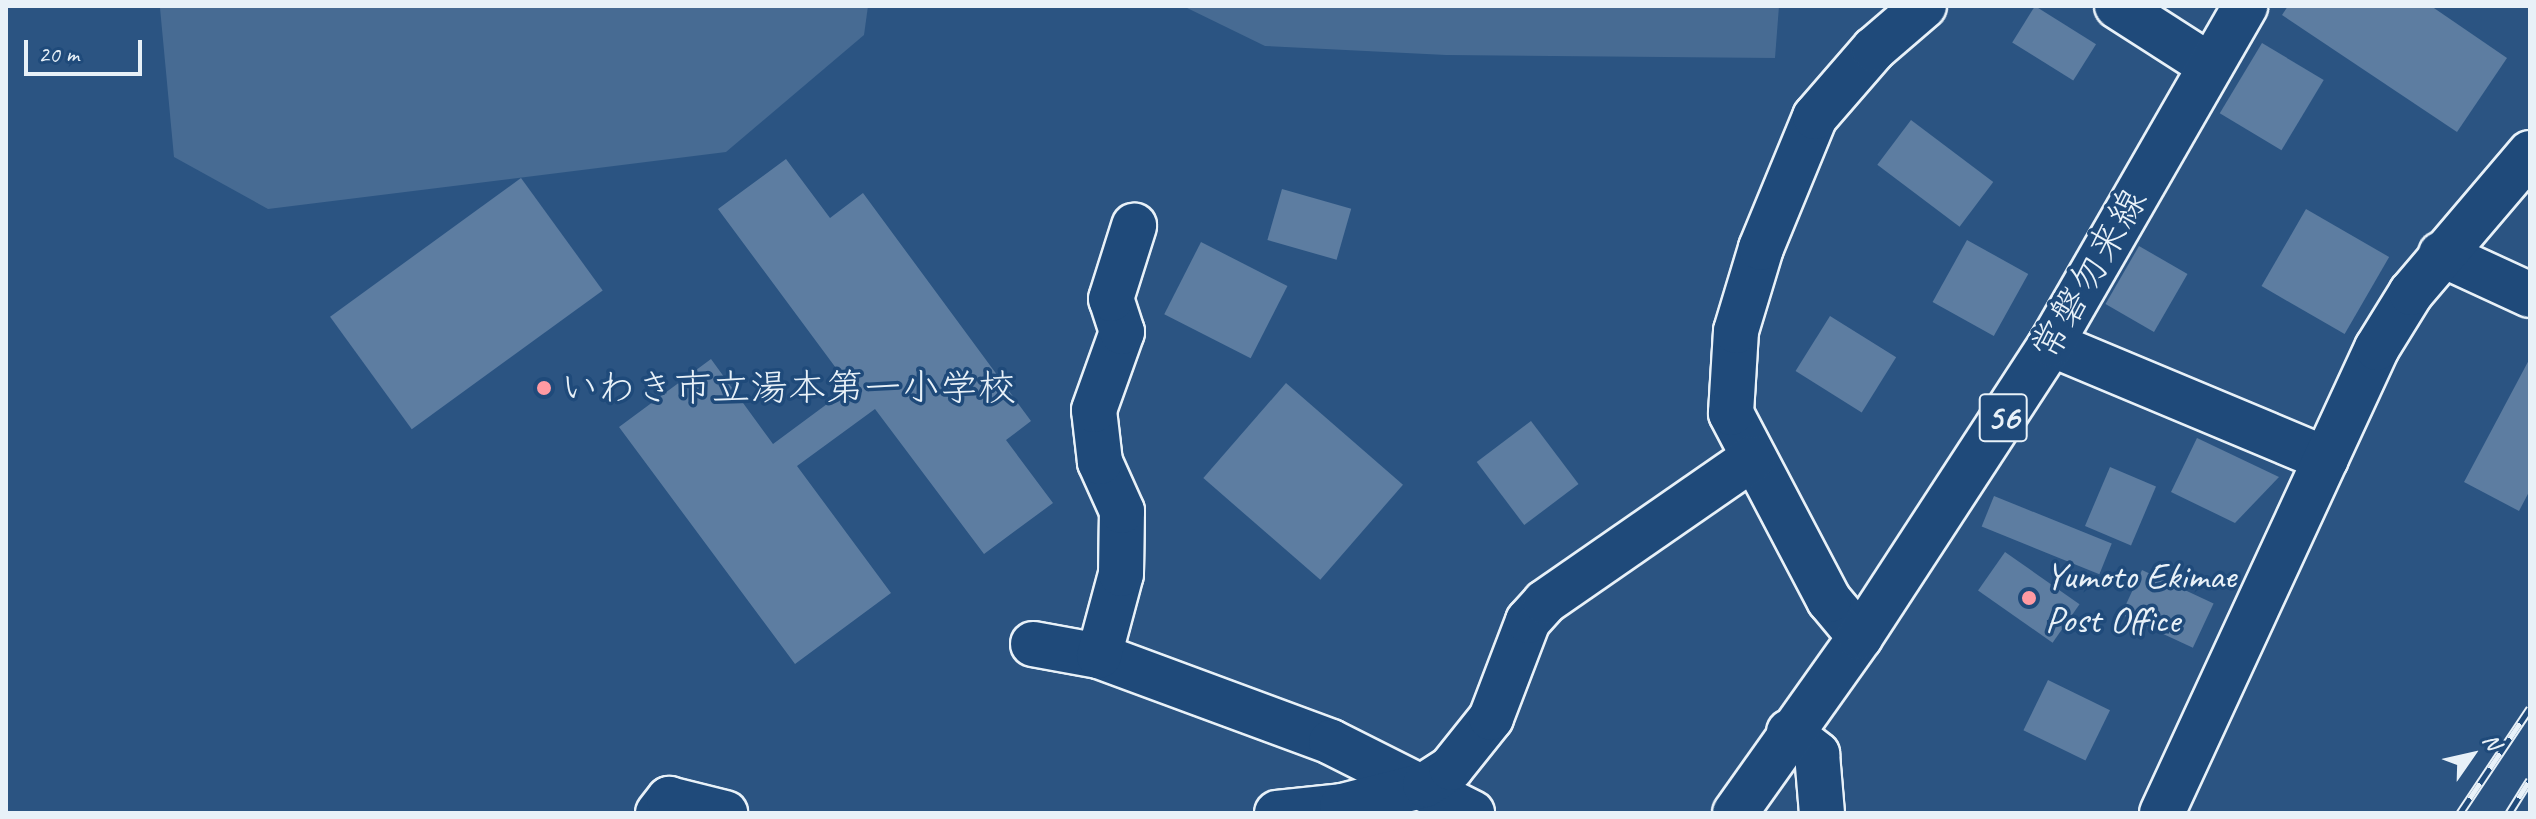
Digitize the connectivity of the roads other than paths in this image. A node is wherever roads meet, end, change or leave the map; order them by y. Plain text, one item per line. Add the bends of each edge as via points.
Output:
1 (1924, 6) edge
2 (2117, 6) edge
3 (2245, 6) edge
4 (2209, 65) junction
5 (2530, 153) edge
6 (1134, 226) dead end
7 (2441, 254) junction
8 (2530, 295) edge
9 (2051, 344) junction
10 (1753, 458) junction
11 (2326, 459) junction
12 (1860, 637) junction
13 (1033, 644) dead end
14 (1099, 656) junction
15 (1789, 732) junction
16 (1425, 785) junction
17 (658, 813) edge
18 (725, 813) edge
19 (1277, 813) edge
20 (1472, 813) edge
21 (1735, 813) edge
22 (1822, 813) edge
23 (2162, 813) edge

1 - 10 street via 1874,49 1815,117 1761,248 1736,331 1731,413
2 - 4 street
3 - 4 street, 常磐勿来線 / 56
4 - 9 street, 常磐勿来線 / 56
5 - 7 street
6 - 14 street via 1111,299 1122,332 1094,410 1100,462 1122,511 1121,574
7 - 8 street
7 - 11 street via 2377,348
9 - 11 street
9 - 12 street, 常磐勿来線 / 56
10 - 12 street via 1829,600
10 - 16 street via 1545,602 1528,621 1491,718 1451,768
11 - 23 street
12 - 15 street, 常磐勿来線 / 56
13 - 14 street
14 - 16 street via 1331,742
15 - 21 street, 常磐勿来線 / 56
15 - 22 street via 1817,754
16 - 19 street via 1342,806
16 - 20 street
17 - 18 street via 669,799

